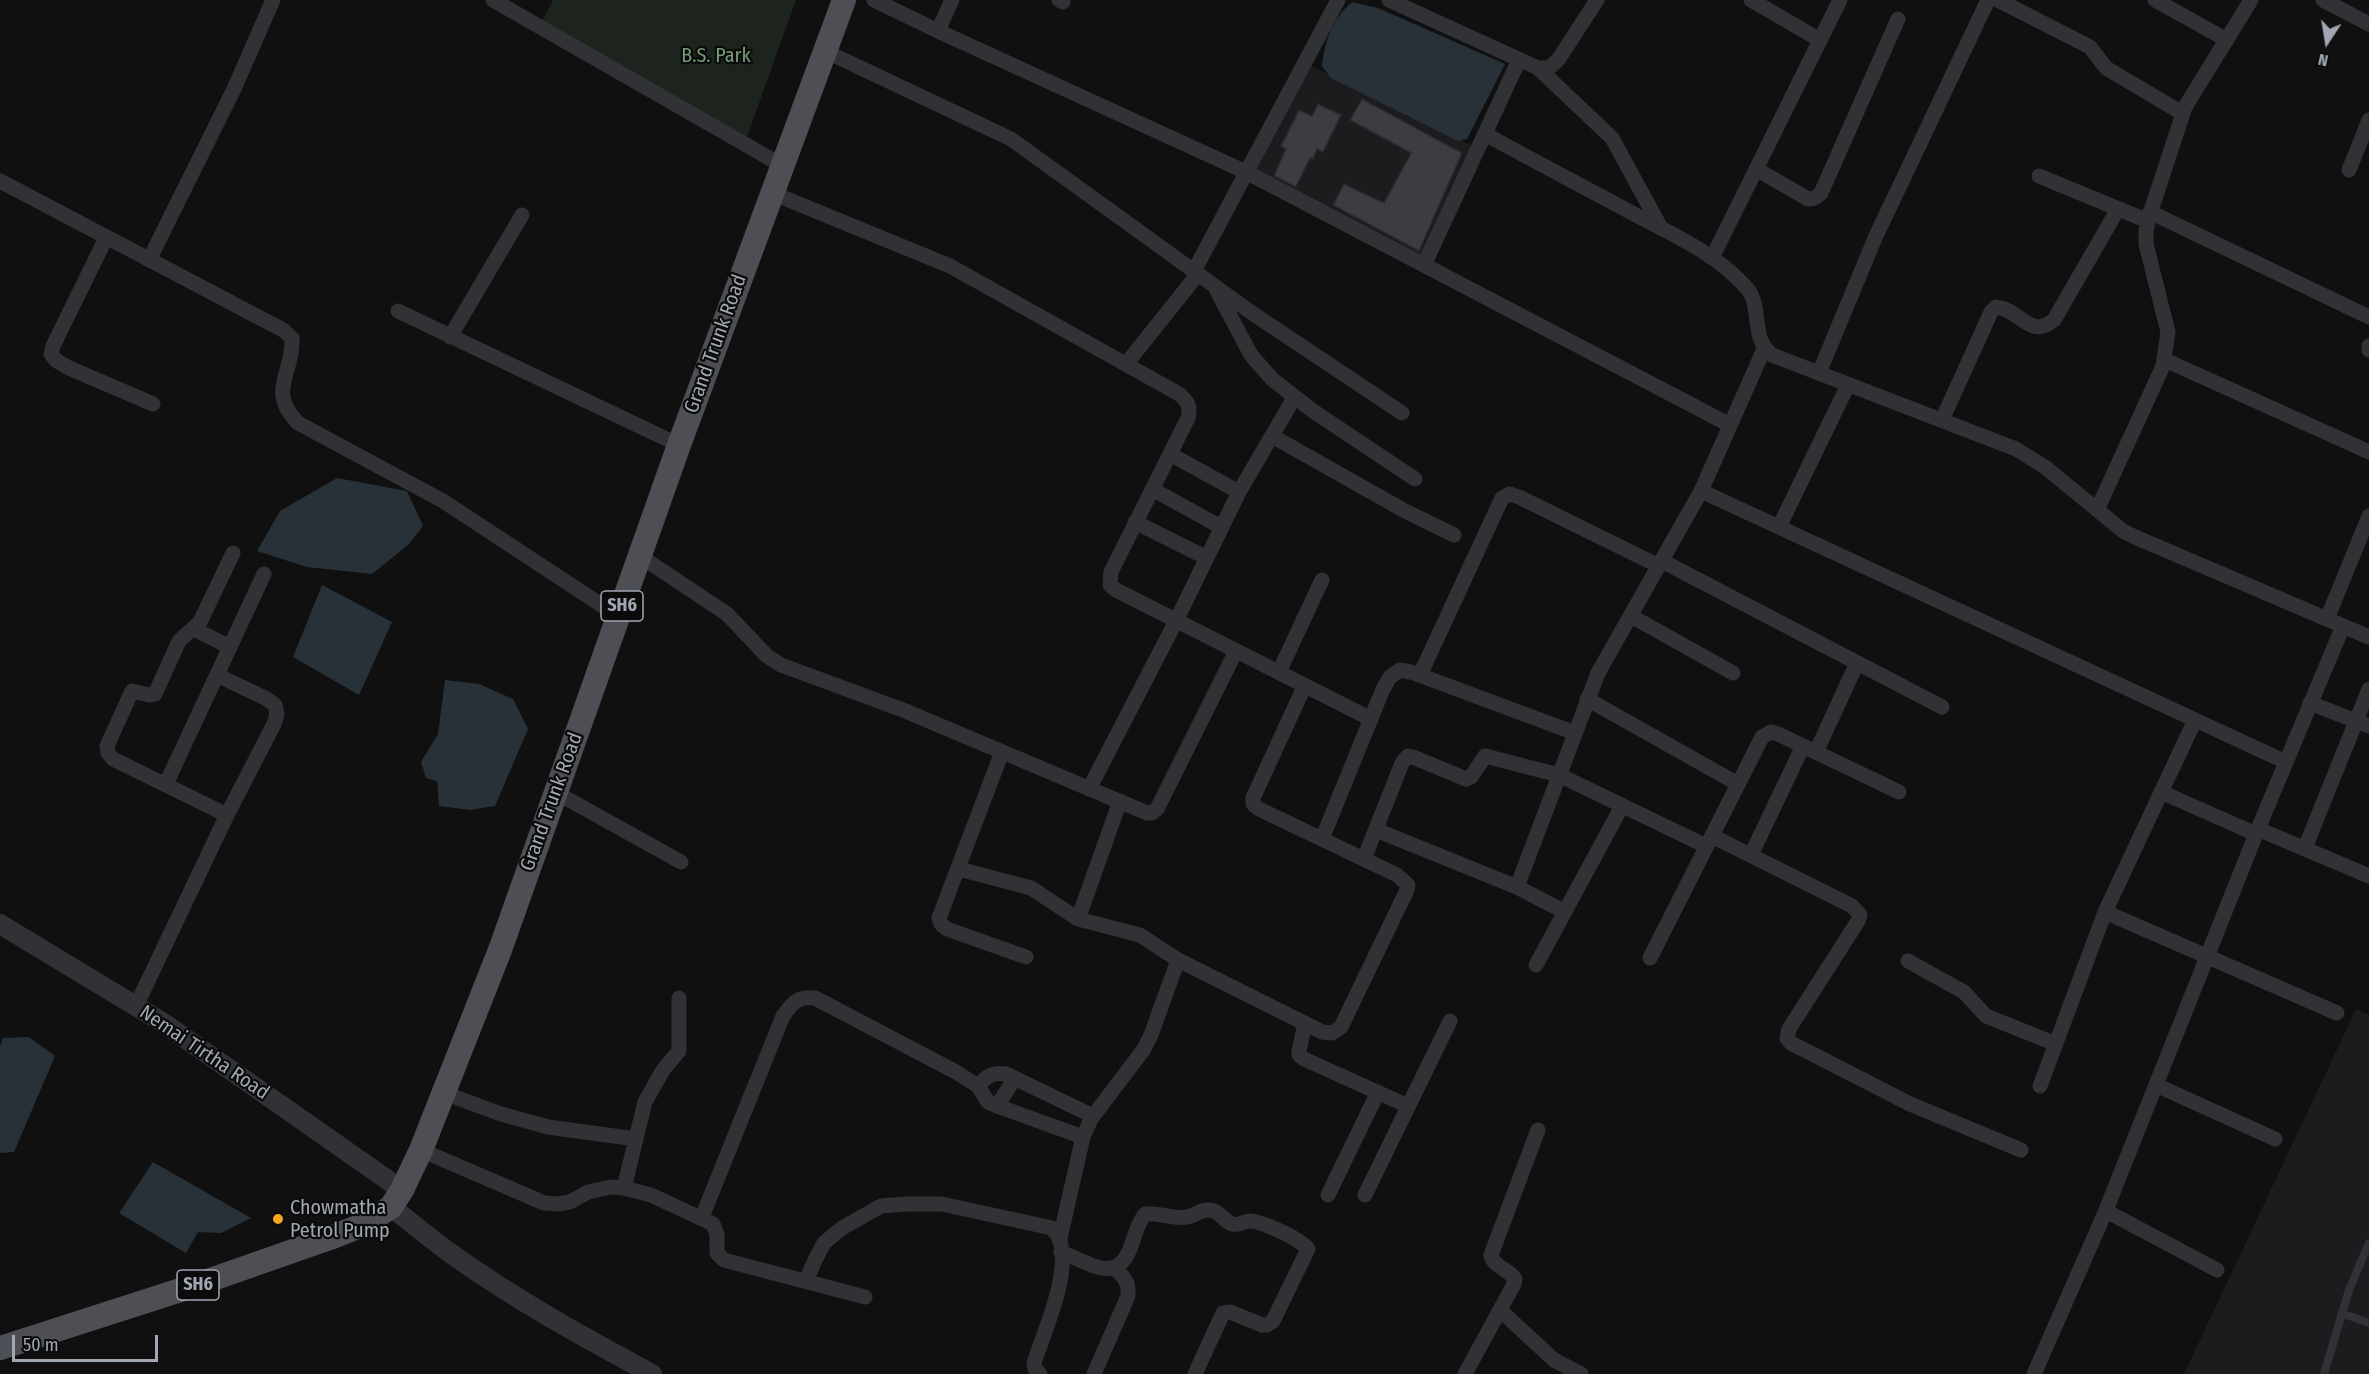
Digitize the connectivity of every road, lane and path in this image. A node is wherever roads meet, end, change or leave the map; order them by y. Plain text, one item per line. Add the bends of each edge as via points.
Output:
1 (273, 0) edge
2 (495, 0) edge
3 (844, 0) edge
4 (874, 0) edge
5 (952, 0) edge
6 (1338, 0) edge
7 (1389, 0) edge
8 (1597, 0) edge
9 (1751, 0) edge
10 (1840, 0) edge
11 (1988, 0) edge
12 (1998, 0) edge
13 (2155, 0) edge
14 (2251, 0) edge
15 (2324, 0) edge
16 (1898, 19) dead end
17 (2369, 24) edge
18 (938, 32) junction
19 (1820, 40) junction
20 (2227, 40) junction
21 (825, 51) junction
22 (1519, 60) junction
23 (1538, 68) junction
24 (2182, 113) junction
25 (2369, 120) edge
26 (1485, 134) junction
27 (783, 166) junction
28 (1756, 169) junction
29 (2349, 170) dead end
30 (1246, 172) junction
31 (2039, 176) dead end
32 (1, 185) edge
33 (772, 193) junction
34 (2118, 209) junction
35 (522, 215) dead end
36 (2149, 217) junction
37 (1661, 228) junction
38 (106, 238) junction
39 (1712, 258) junction
40 (149, 260) junction
41 (1424, 265) junction
42 (1196, 272) junction
43 (1215, 287) junction
44 (398, 311) dead end
45 (2369, 317) edge
46 (450, 337) junction
47 (1764, 349) junction
48 (2164, 360) junction
49 (1126, 364) junction
50 (1819, 373) junction
51 (1848, 384) junction
52 (1294, 398) junction
53 (153, 404) dead end
54 (1402, 413) dead end
55 (1942, 420) junction
56 (1730, 425) junction
57 (1272, 436) junction
58 (679, 445) junction
59 (2369, 452) edge
60 (1170, 454) junction
61 (1415, 479) dead end
62 (1152, 489) junction
63 (1701, 491) junction
64 (1239, 492) junction
65 (2097, 510) junction
66 (2369, 516) edge
67 (1136, 522) junction
68 (1221, 527) junction
69 (1779, 527) junction
70 (1455, 535) dead end
71 (233, 553) dead end
72 (640, 556) junction
73 (1207, 558) junction
74 (1660, 563) junction
75 (264, 574) dead end
76 (1322, 580) dead end
77 (618, 616) junction
78 (1630, 616) junction
79 (2327, 619) junction
80 (1176, 621) junction
81 (2343, 626) junction
82 (194, 628) junction
83 (2369, 637) edge
84 (230, 647) junction
85 (1236, 651) junction
86 (1857, 663) junction
87 (1279, 672) junction
88 (1733, 673) dead end
89 (217, 675) junction
90 (1420, 675) junction
91 (1305, 685) junction
92 (2369, 689) edge
93 (1587, 699) junction
94 (2310, 703) junction
95 (1942, 707) dead end
96 (1371, 719) junction
97 (2195, 720) junction
98 (2362, 723) edge
99 (1575, 733) junction
100 (1810, 749) junction
101 (1002, 752) junction
102 (2286, 762) junction
103 (1559, 775) junction
104 (166, 784) junction
105 (1738, 784) junction
106 (1089, 789) junction
107 (555, 792) junction
108 (1899, 792) dead end
109 (2161, 792) junction
110 (1120, 801) junction
111 (1622, 806) junction
112 (227, 815) junction
113 (1376, 830) junction
114 (2257, 831) junction
115 (1322, 839) junction
116 (1709, 841) junction
117 (2305, 848) junction
118 (1751, 855) junction
119 (1365, 859) junction
120 (681, 862) dead end
121 (959, 869) junction
122 (2369, 876) edge
123 (1517, 886) junction
124 (1564, 912) junction
125 (2105, 912) junction
126 (1078, 919) junction
127 (0, 924) edge
128 (1026, 957) dead end
129 (2207, 957) junction
130 (1650, 958) dead end
131 (1178, 960) junction
132 (1908, 961) dead end
133 (1536, 965) dead end
134 (680, 998) dead end
135 (136, 1006) junction
136 (2337, 1013) dead end
137 (1450, 1021) dead end
138 (1305, 1023) junction
139 (2056, 1044) junction
140 (1015, 1078) junction
141 (2156, 1085) junction
142 (978, 1086) junction
143 (2040, 1086) dead end
144 (1378, 1092) junction
145 (444, 1093) junction
146 (997, 1106) junction
147 (1408, 1106) junction
148 (1093, 1116) junction
149 (1538, 1130) dead end
150 (1083, 1137) junction
151 (636, 1139) junction
152 (2275, 1139) dead end
153 (422, 1150) junction
154 (2021, 1150) dead end
155 (624, 1188) junction
156 (1328, 1195) dead end
157 (1365, 1195) dead end
158 (397, 1198) junction
159 (2106, 1211) junction
160 (702, 1217) junction
161 (2369, 1243) edge
162 (1061, 1245) junction
163 (1115, 1269) junction
164 (2217, 1270) dead end
165 (806, 1281) junction
166 (865, 1297) dead end
167 (1500, 1310) junction
168 (2342, 1312) junction
169 (2369, 1323) edge
170 (0, 1348) edge
171 (652, 1374) edge
172 (1040, 1374) edge
173 (1094, 1374) edge
174 (1195, 1374) edge
175 (1465, 1374) edge
176 (1581, 1374) edge
177 (2034, 1374) edge
178 (2324, 1374) edge

1 - 40 street via 234,89
2 - 27 street
3 - 21 main road, Grand Trunk Road / SH6
4 - 18 street
5 - 18 street
6 - 30 street
7 - 22 street
8 - 23 street via 1558,60 1549,68
9 - 19 street
10 - 19 street
11 - 50 street via 1875,238
12 - 24 street via 2090,47 2106,68
13 - 20 street
14 - 20 street
15 - 17 street
16 - 28 street via 1821,193 1808,199
18 - 30 street
19 - 28 street
20 - 24 street
21 - 27 main road, Grand Trunk Road / SH6
21 - 42 street via 1011,139
22 - 23 street
22 - 26 street
23 - 37 street via 1612,138
24 - 36 street
25 - 29 street
26 - 37 street
26 - 41 street
27 - 33 main road, Grand Trunk Road / SH6
28 - 39 street
30 - 41 street
30 - 42 street
31 - 34 street
32 - 38 street
33 - 49 street via 950,266
33 - 58 main road, Grand Trunk Road / SH6
34 - 36 street
34 - 55 street via 2047,326 2030,325 2004,308 1996,307 1991,312
35 - 46 street
36 - 45 street
36 - 48 street via 2146,244 2168,332
37 - 39 street
38 - 40 street
38 - 53 street via 51,354 69,368
39 - 47 street via 1747,287
40 - 77 street via 292,338 282,397 286,411 298,423 443,501
41 - 56 street
42 - 43 street
42 - 49 street
43 - 52 street via 1251,355
43 - 54 street
44 - 46 street
46 - 58 street
47 - 50 street
47 - 56 street
48 - 59 street
48 - 65 street
49 - 60 street via 1187,401 1188,418
50 - 51 street
51 - 55 street
51 - 69 street
52 - 57 street
52 - 61 street
55 - 65 street via 2030,457
56 - 63 street
57 - 64 street
57 - 70 street
58 - 72 main road, Grand Trunk Road / SH6
60 - 62 street
60 - 64 street
62 - 67 street
62 - 68 street
63 - 69 street
63 - 74 street
64 - 68 street
65 - 79 street via 2135,537
66 - 79 street
67 - 73 street
67 - 80 street via 1111,572 1110,585
68 - 73 street
69 - 97 street
71 - 82 street
72 - 77 main road, Grand Trunk Road / SH6
72 - 101 street via 727,614 767,656 781,665
73 - 80 street
74 - 78 street
74 - 86 street
74 - 90 street via 1510,494 1502,498
75 - 84 street
76 - 87 street
77 - 107 main road, Grand Trunk Road / SH6
78 - 88 street
78 - 93 street
79 - 81 street
80 - 85 street
80 - 106 street
81 - 83 street
81 - 94 street
82 - 84 street
82 - 104 street via 179,641 155,694 132,691 107,746 113,759
84 - 89 street
85 - 87 street
85 - 110 street via 1157,809 1147,813
86 - 95 street
86 - 100 street
87 - 91 street
89 - 104 street
89 - 112 street via 267,699 275,705 277,714
90 - 96 street via 1400,670 1390,676
90 - 99 street
91 - 96 street
91 - 115 street via 1253,804
92 - 98 street
93 - 99 street
93 - 105 street
94 - 98 street
94 - 102 street
96 - 115 street
97 - 102 street
97 - 109 street
98 - 117 street
99 - 103 street
100 - 105 street via 1778,734 1766,734
100 - 108 street
100 - 118 street
101 - 106 street
101 - 121 street
102 - 114 street
103 - 111 street
103 - 113 street via 1485,756 1466,779 1408,756
103 - 123 street
104 - 112 street
105 - 116 street
106 - 110 street
107 - 120 street
107 - 145 main road, Grand Trunk Road / SH6 via 500,950
109 - 114 street
109 - 125 street
110 - 126 street
111 - 116 street
111 - 124 street
112 - 135 street
113 - 119 street
113 - 123 street
114 - 117 street
114 - 129 street
115 - 119 street
116 - 118 street
116 - 130 street
117 - 122 street
118 - 154 street via 1852,906 1860,915 1789,1029 1787,1038 1791,1043 1910,1104
119 - 138 street via 1404,879 1407,890 1341,1027 1332,1033 1322,1032
121 - 126 street via 1031,888
121 - 128 street via 940,911 941,924
123 - 124 street
124 - 133 street
125 - 129 street
125 - 139 street
126 - 131 street via 1131,931
127 - 135 street, Nemai Tirtha Road
129 - 136 street
129 - 141 street
131 - 138 street
131 - 148 street via 1144,1049
132 - 139 street via 1964,992 1986,1016
134 - 151 street via 679,1050 645,1102
135 - 158 street, Nemai Tirtha Road via 171,1028
137 - 147 street
138 - 144 street via 1299,1055
139 - 143 street
140 - 142 street via 997,1073
140 - 146 street
140 - 148 street
141 - 152 street
141 - 159 street
142 - 146 street via 988,1102
142 - 160 street via 815,998 803,996 783,1016
144 - 147 street
144 - 156 street
145 - 151 street via 548,1127
145 - 153 main road, Grand Trunk Road / SH6
146 - 150 street
147 - 157 street
148 - 150 street
149 - 167 street via 1491,1255 1515,1279
150 - 162 street
151 - 155 street
153 - 155 street via 544,1203 570,1202 588,1192
153 - 158 main road, Grand Trunk Road / SH6
155 - 160 street
158 - 170 main road, SH6 via 365,1224 282,1257
158 - 171 street, Nemai Tirtha Road via 454,1256
159 - 164 street
159 - 177 street
160 - 165 street via 713,1224 717,1253 724,1260
161 - 168 lane
162 - 163 street via 1106,1269
162 - 165 street via 1052,1228 1045,1226 942,1204 881,1206 842,1228 824,1244
162 - 172 street via 1061,1278 1034,1363
163 - 173 street via 1129,1286 1128,1296
163 - 174 street via 1124,1263 1145,1214 1182,1218 1210,1210 1233,1224 1256,1222 1302,1242 1308,1249 1273,1321 1262,1325 1230,1312 1223,1313
165 - 166 street
167 - 175 street
167 - 176 street via 1554,1360
168 - 169 lane
168 - 178 lane

